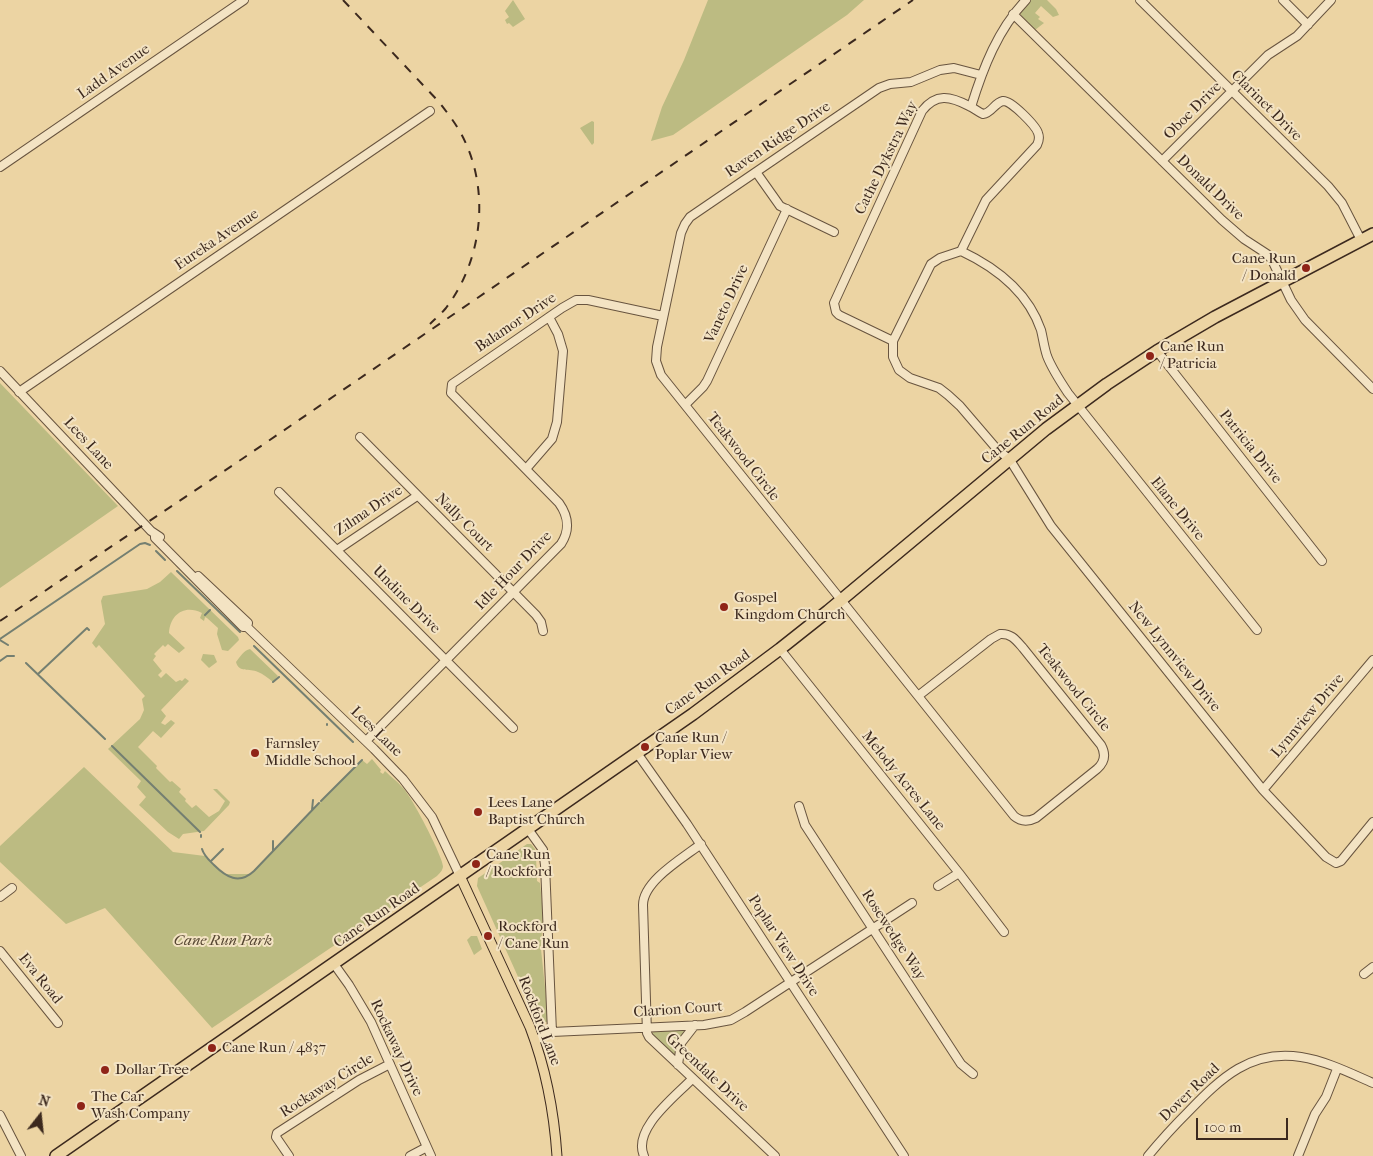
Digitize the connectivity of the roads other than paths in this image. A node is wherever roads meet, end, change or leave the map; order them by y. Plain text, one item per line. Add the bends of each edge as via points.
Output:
1 (244, 0) edge
2 (1026, 0) edge
3 (1140, 0) edge
4 (1283, 0) edge
5 (1331, 0) edge
6 (1014, 14) junction
7 (1308, 25) junction
8 (981, 74) junction
9 (1233, 91) junction
10 (971, 107) junction
11 (430, 111) dead end
12 (1162, 161) junction
13 (0, 167) edge
14 (756, 172) junction
15 (787, 209) junction
16 (834, 232) dead end
17 (1373, 234) edge
18 (1361, 240) junction
19 (961, 251) junction
20 (1282, 282) junction
21 (663, 316) junction
22 (549, 317) junction
23 (893, 341) junction
24 (1157, 351) junction
25 (0, 372) edge
26 (451, 389) joint
27 (1373, 390) edge
28 (19, 392) junction
29 (685, 405) junction
30 (1077, 406) junction
31 (360, 437) dead end
32 (1010, 460) junction
33 (526, 469) junction
34 (279, 492) dead end
35 (417, 496) junction
36 (337, 550) junction
37 (1322, 561) dead end
38 (514, 592) junction
39 (841, 600) junction
40 (1257, 630) dead end
41 (544, 631) dead end
42 (780, 649) junction
43 (446, 660) junction
44 (1373, 660) edge
45 (918, 696) junction
46 (513, 728) dead end
47 (366, 741) junction
48 (637, 753) junction
49 (1263, 790) junction
50 (799, 806) dead end
51 (1373, 822) edge
52 (528, 829) junction
53 (701, 844) junction
54 (959, 873) junction
55 (460, 876) junction
56 (938, 886) dead end
57 (12, 888) dead end
58 (0, 897) edge
59 (912, 903) dead end
60 (873, 928) junction
61 (1004, 932) dead end
62 (0, 951) edge
63 (334, 964) junction
64 (1373, 967) edge
65 (1364, 974) dead end
66 (790, 983) junction
67 (58, 1023) dead end
68 (695, 1025) junction
69 (647, 1027) junction
70 (552, 1032) junction
71 (535, 1041) junction
72 (390, 1064) junction
73 (678, 1065) junction
74 (1337, 1069) junction
75 (973, 1074) dead end
76 (692, 1079) junction
77 (1373, 1083) edge
78 (0, 1115) edge
79 (427, 1147) junction
80 (21, 1156) edge
81 (56, 1156) edge
82 (289, 1156) edge
83 (410, 1156) edge
84 (431, 1156) edge
85 (557, 1156) edge
86 (644, 1156) edge
87 (775, 1156) edge
88 (904, 1156) edge
89 (1148, 1156) edge
90 (1298, 1156) edge

1 - 13 street, Ladd Avenue
2 - 6 street
3 - 9 street, Clarinet Drive
4 - 7 street
5 - 7 street, Oboe Drive
6 - 8 street
6 - 12 street, Donald Drive
7 - 9 street, Oboe Drive via 1268,55
8 - 10 street
8 - 14 street, Raven Ridge Drive via 954,68 879,88
9 - 12 street, Oboe Drive
9 - 18 street, Clarinet Drive via 1335,194
10 - 19 street, Cathe Dykstra Way via 986,114 1003,101 1011,103 1036,129 1039,137 1037,145 986,200
10 - 23 street, Cathe Dykstra Way via 945,97 931,101 922,111 836,298 835,307 839,315
11 - 28 street, Eureka Avenue
12 - 20 street, Donald Drive via 1233,230 1267,254
14 - 15 street via 774,199
14 - 21 street, Raven Ridge Drive via 686,222
15 - 16 street
15 - 29 street, Vaneto Drive via 707,381
17 - 18 highway, Cane Run Road
18 - 20 highway, Cane Run Road
19 - 23 street via 931,264
19 - 30 street via 1006,278 1018,292 1040,329 1055,372
20 - 24 highway, Cane Run Road
20 - 27 street, Donald Drive via 1305,320
21 - 22 street, Balamor Drive via 583,299 570,303
21 - 29 street, Teakwood Circle via 657,366
22 - 26 street, Balamor Drive via 455,381
22 - 33 street via 563,351 557,422 552,439
23 - 32 street, New Lynnview Drive via 893,357 899,370 948,395
24 - 30 highway, Cane Run Road
24 - 37 street, Patricia Drive
25 - 28 street, Lees Lane
26 - 33 street, Idle Hour Drive via 451,393
28 - 47 street, Lees Lane via 210,595
29 - 39 street, Teakwood Circle
30 - 32 highway, Cane Run Road
30 - 40 street, Elane Drive
31 - 35 street, Nally Court
32 - 39 highway, Cane Run Road
32 - 49 street, New Lynnview Drive via 1051,526
33 - 38 street, Idle Hour Drive via 564,510 568,528 561,544
34 - 36 street, Undine Drive
35 - 36 street, Zilma Drive
35 - 38 street, Nally Court
36 - 43 street, Undine Drive
38 - 41 street, Nally Court via 536,615
38 - 43 street, Idle Hour Drive
39 - 42 highway, Cane Run Road
39 - 45 street, Teakwood Circle
42 - 48 highway, Cane Run Road
42 - 54 street, Melody Acres Lane
43 - 46 street, Undine Drive
43 - 47 street, Idle Hour Drive
44 - 49 street, Lynnview Drive
45 - 45 street, Teakwood Circle via 996,636 1008,634 1023,648 1101,745 1103,763 1036,818 1022,821 1014,816
47 - 55 street, Lees Lane via 403,779 432,817
48 - 52 highway, Cane Run Road
48 - 53 street, Poplar View Drive
49 - 51 street, New Lynnview Drive via 1336,863
50 - 60 street, Rosewedge Way via 805,825
52 - 55 highway, Cane Run Road
52 - 70 street, Rockford Lane via 543,850 545,865
53 - 66 street, Poplar View Drive
53 - 69 street, Greendale Drive via 657,879 644,896
54 - 56 street
54 - 61 street, Melody Acres Lane
55 - 63 highway, Cane Run Road
55 - 71 main road, Rockford Lane
57 - 58 street
59 - 60 street, Clarion Court
60 - 66 street, Clarion Court
60 - 75 street, Rosewedge Way via 961,1064
62 - 67 street, Eva Road
63 - 72 street, Rockaway Drive via 362,1005
63 - 81 highway, Cane Run Road
64 - 65 street
66 - 68 street, Clarion Court via 738,1016 724,1022
66 - 88 street, Poplar View Drive
68 - 69 street, Clarion Court
68 - 73 street via 681,1043
69 - 70 street, Clarion Court
69 - 73 street, Greendale Drive via 649,1037
70 - 71 street, Clarion Court
71 - 85 main road, Rockford Lane via 552,1105
72 - 79 street, Rockaway Drive
72 - 82 street, Rockaway Circle via 277,1133 276,1137
73 - 76 street, Greendale Drive
74 - 77 street, Dover Road
74 - 89 street, Dover Road via 1287,1056 1260,1060 1234,1071 1211,1089
74 - 90 street
76 - 86 street via 645,1130 641,1145
76 - 87 street, Greendale Drive
78 - 80 street
79 - 83 street
79 - 84 street, Rockaway Drive

